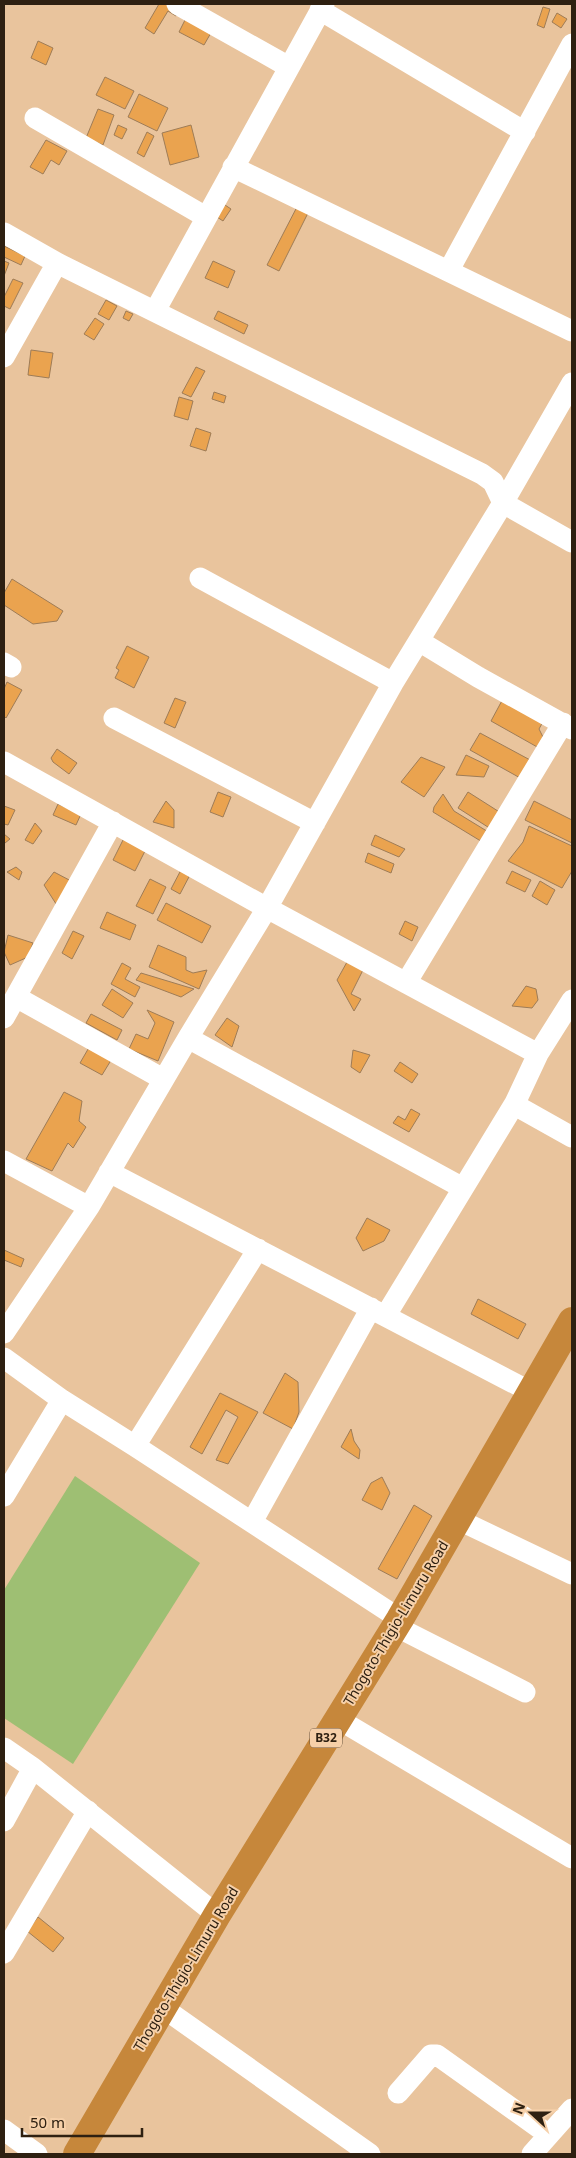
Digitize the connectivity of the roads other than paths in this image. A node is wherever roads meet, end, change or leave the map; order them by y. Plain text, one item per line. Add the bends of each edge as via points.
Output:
1 (176, 4) edge
2 (322, 7) edge
3 (572, 44) edge
4 (289, 67) junction
5 (35, 118) dead end
6 (525, 132) junction
7 (234, 168) junction
8 (206, 217) junction
9 (4, 233) edge
10 (57, 263) junction
11 (449, 270) junction
12 (155, 311) junction
13 (572, 331) edge
14 (4, 357) edge
15 (572, 383) edge
16 (502, 503) junction
17 (572, 542) edge
18 (200, 578) dead end
19 (419, 641) junction
20 (393, 683) junction
21 (114, 718) dead end
22 (567, 726) edge
23 (4, 762) edge
24 (113, 822) junction
25 (315, 823) junction
26 (267, 908) junction
27 (406, 983) junction
28 (16, 996) junction
29 (572, 1000) edge
30 (4, 1018) edge
31 (188, 1038) junction
32 (538, 1054) junction
33 (163, 1079) junction
34 (515, 1103) junction
35 (572, 1137) edge
36 (4, 1161) edge
37 (109, 1172) junction
38 (463, 1188) junction
39 (88, 1207) junction
40 (258, 1249) junction
41 (379, 1312) junction
42 (572, 1321) edge
43 (4, 1333) edge
44 (4, 1358) edge
45 (531, 1392) junction
46 (62, 1400) junction
47 (135, 1446) junction
48 (4, 1496) edge
49 (459, 1520) junction
50 (252, 1522) junction
51 (572, 1574) edge
52 (398, 1623) junction
53 (525, 1692) dead end
54 (338, 1719) junction
55 (4, 1748) edge
56 (33, 1768) junction
57 (88, 1811) junction
58 (4, 1821) edge
59 (572, 1858) edge
60 (217, 1914) junction
61 (4, 1953) edge
62 (162, 2007) junction
63 (398, 2093) dead end
64 (572, 2109) edge
65 (4, 2130) edge
66 (549, 2134) junction
67 (37, 2154) edge
68 (77, 2154) edge
69 (370, 2154) edge
70 (532, 2154) edge

1 - 4 street
2 - 4 street
2 - 6 street
3 - 6 street
4 - 7 street
5 - 8 street
6 - 11 street
7 - 8 street
7 - 11 street
8 - 12 street
9 - 10 street
10 - 12 street
10 - 14 street
11 - 13 street
12 - 16 street via 482,474 493,482
15 - 16 street
16 - 17 street
16 - 19 street
18 - 20 street
19 - 20 street
19 - 22 street
20 - 25 street
21 - 25 street
22 - 27 street
23 - 24 street
24 - 26 street
24 - 28 street
25 - 26 street
26 - 27 street
26 - 31 street
27 - 32 street
28 - 30 street
28 - 33 street
29 - 32 street
31 - 33 street
31 - 38 street
32 - 34 street
33 - 37 street
34 - 35 street
34 - 38 street
36 - 39 street
37 - 39 street
37 - 40 street
38 - 41 street
39 - 43 street
40 - 41 street
40 - 47 street
41 - 45 street
41 - 50 street
42 - 45 highway, Thogoto-Thigio-Limuru Road / B32
44 - 46 street
45 - 49 highway, Thogoto-Thigio-Limuru Road / B32
46 - 47 street
46 - 48 street
47 - 50 street
49 - 51 street
49 - 52 highway, Thogoto-Thigio-Limuru Road / B32
50 - 52 street
52 - 53 street
52 - 54 highway, Thogoto-Thigio-Limuru Road / B32
54 - 59 street
54 - 60 highway, Thogoto-Thigio-Limuru Road / B32
55 - 56 street
56 - 57 street
56 - 58 street
57 - 60 street
57 - 61 street
60 - 62 highway, Thogoto-Thigio-Limuru Road / B32
62 - 68 highway, Thogoto-Thigio-Limuru Road / B32
62 - 69 street
63 - 66 street via 431,2055 436,2055
64 - 66 street
65 - 67 street
66 - 70 street

